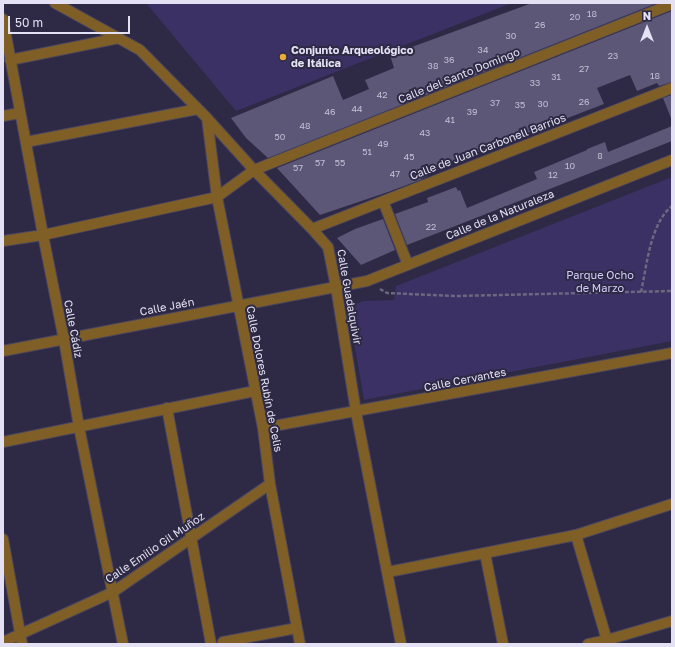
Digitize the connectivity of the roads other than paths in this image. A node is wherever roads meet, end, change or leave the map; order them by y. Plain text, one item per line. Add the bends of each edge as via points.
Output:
1 (55, 3) edge
2 (672, 4) edge
3 (3, 19) edge
4 (119, 38) junction
5 (10, 60) junction
6 (672, 88) edge
7 (198, 109) junction
8 (20, 113) junction
9 (3, 116) edge
10 (207, 118) junction
11 (26, 142) junction
12 (672, 160) edge
13 (254, 170) junction
14 (217, 197) junction
15 (383, 201) junction
16 (312, 229) junction
17 (43, 235) junction
18 (3, 241) edge
19 (408, 265) junction
20 (336, 287) junction
21 (238, 306) junction
22 (64, 340) junction
23 (3, 351) edge
24 (672, 353) edge
25 (256, 391) junction
26 (167, 408) junction
27 (356, 412) junction
28 (79, 427) junction
29 (263, 428) junction
30 (3, 442) edge
31 (270, 484) junction
32 (672, 504) edge
33 (576, 535) junction
34 (191, 538) junction
35 (3, 539) edge
36 (485, 553) junction
37 (388, 572) junction
38 (113, 592) junction
39 (672, 620) edge
40 (297, 628) junction
41 (21, 639) edge
42 (3, 642) edge
43 (223, 642) dead end
44 (608, 642) edge
45 (123, 644) edge
46 (211, 644) edge
47 (300, 644) edge
48 (401, 644) edge
49 (503, 644) edge
50 (588, 644) edge

1 - 4 street, Calle Guadalquivir
2 - 13 street, Calle del Santo Domingo
3 - 5 street, Calle Cádiz
4 - 5 street
4 - 7 street, Calle Guadalquivir via 140,50
5 - 8 street, Calle Cádiz
6 - 15 street, Calle de Juan Carbonell Barrios
7 - 10 street, Calle Guadalquivir
7 - 11 street
8 - 9 street
8 - 11 street, Calle Cádiz
10 - 13 street, Calle Guadalquivir
10 - 14 street, Calle Dolores Rubín de Celis
11 - 17 street, Calle Cádiz
12 - 19 street, Calle de la Naturaleza
13 - 14 street, Calle del Santo Domingo
13 - 16 street, Calle Guadalquivir
14 - 17 street
14 - 21 street, Calle Dolores Rubín de Celis
15 - 16 street, Calle de Juan Carbonell Barrios
15 - 19 street
16 - 20 street, Calle Guadalquivir via 328,247
17 - 18 street
17 - 22 street, Calle Cádiz
19 - 20 street, Calle de la Naturaleza via 367,281
20 - 21 street, Calle Jaén
20 - 27 street, Calle Guadalquivir
21 - 22 street, Calle Jaén
21 - 25 street, Calle Dolores Rubín de Celis
22 - 23 street, Calle Jaén
22 - 28 street, Calle Cádiz
24 - 27 street, Calle Cervantes
25 - 26 street
25 - 29 street, Calle Dolores Rubín de Celis
26 - 28 street
26 - 34 street
27 - 29 street, Calle Cervantes
27 - 37 street, Calle Guadalquivir
28 - 30 street
28 - 38 street, Calle Cádiz
29 - 31 street, Calle Dolores Rubín de Celis
31 - 34 street, Calle Emilio Gil Muñoz
31 - 40 street, Calle Dolores Rubín de Celis
32 - 33 street
33 - 36 street
33 - 44 street
34 - 38 street, Calle Emilio Gil Muñoz
34 - 46 street
35 - 41 street
36 - 37 street
36 - 49 street
37 - 48 street, Calle Guadalquivir
38 - 41 street, Calle Emilio Gil Muñoz
38 - 45 street, Calle Cádiz
39 - 44 street
40 - 43 street
40 - 47 street, Calle Dolores Rubín de Celis
41 - 42 street, Calle Emilio Gil Muñoz
44 - 50 street

